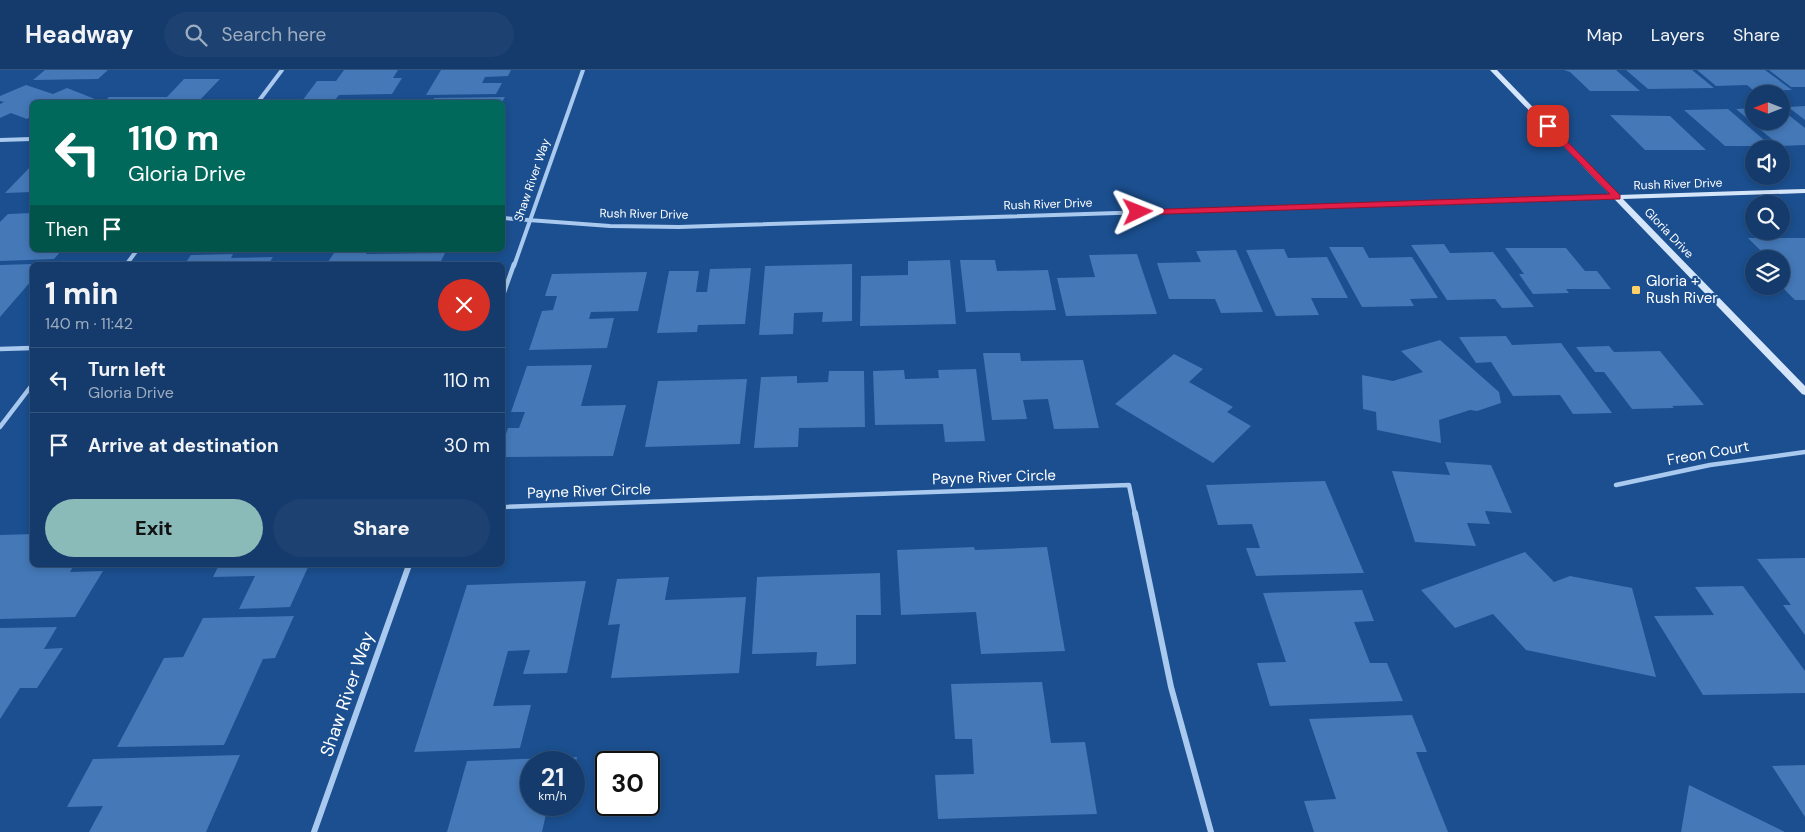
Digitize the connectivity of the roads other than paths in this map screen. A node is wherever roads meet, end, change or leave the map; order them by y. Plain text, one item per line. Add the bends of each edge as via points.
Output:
1 (282, 70) edge
2 (583, 70) edge
3 (1493, 70) edge
4 (260, 100) edge
5 (30, 139) edge
6 (0, 140) edge
7 (1805, 191) edge
8 (1617, 197) junction
9 (505, 218) edge
10 (530, 220) junction
11 (505, 290) edge
12 (30, 348) edge
13 (0, 349) edge
14 (30, 388) edge
15 (1805, 392) edge
16 (0, 427) edge
17 (1805, 452) edge
18 (1616, 485) dead end
19 (505, 507) edge
20 (407, 567) edge
21 (314, 832) edge
22 (1211, 832) edge

1 - 4 street
2 - 10 street, Shaw River Way
3 - 8 street, Gloria Drive
5 - 6 street
7 - 8 street, Rush River Drive
8 - 10 street, Rush River Drive via 679,227
8 - 15 street, Gloria Drive
9 - 10 street, Rush River Drive
10 - 11 street, Shaw River Way
12 - 13 street
14 - 16 street
17 - 18 street, Freon Court via 1743,459
19 - 22 street, Payne River Circle via 1129,485 1171,687
20 - 21 street, Shaw River Way

